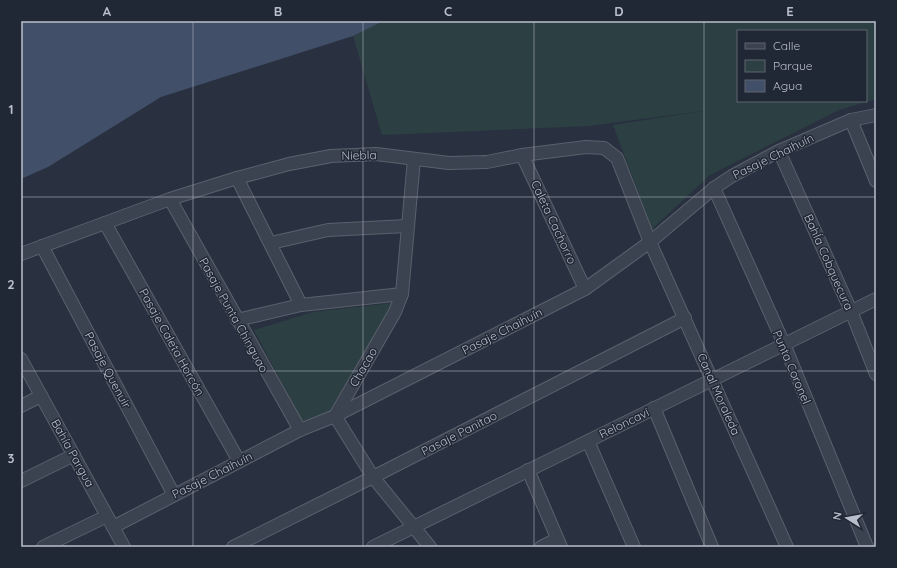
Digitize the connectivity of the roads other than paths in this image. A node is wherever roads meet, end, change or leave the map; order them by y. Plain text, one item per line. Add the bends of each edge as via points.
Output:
1 (876, 115) edge
2 (851, 120) junction
3 (780, 151) junction
4 (522, 156) junction
5 (414, 159) junction
6 (237, 178) junction
7 (876, 181) edge
8 (714, 188) junction
9 (170, 199) junction
10 (106, 223) junction
11 (407, 226) junction
12 (650, 242) junction
13 (270, 243) junction
14 (42, 246) junction
15 (21, 254) edge
16 (585, 289) junction
17 (402, 294) junction
18 (876, 299) edge
19 (301, 305) junction
20 (851, 311) junction
21 (685, 318) junction
22 (237, 320) junction
23 (784, 344) junction
24 (21, 358) edge
25 (876, 374) edge
26 (712, 380) junction
27 (41, 396) junction
28 (21, 406) edge
29 (654, 408) junction
30 (335, 416) junction
31 (300, 430) junction
32 (588, 441) junction
33 (74, 454) junction
34 (239, 461) junction
35 (528, 470) junction
36 (373, 477) junction
37 (21, 481) edge
38 (174, 495) junction
39 (107, 516) junction
40 (113, 527) junction
41 (414, 527) junction
42 (559, 543) edge
43 (43, 547) edge
44 (124, 547) edge
45 (232, 547) edge
46 (373, 547) edge
47 (430, 547) edge
48 (541, 547) edge
49 (634, 547) edge
50 (712, 547) edge
51 (787, 547) edge
52 (867, 547) edge

1 - 2 street, Pasaje Chaihuín
2 - 3 street, Pasaje Chaihuín
2 - 7 street
3 - 8 street, Pasaje Chaihuín
3 - 20 street, BahÍa Cobquecura
4 - 5 street, Niebla via 487,162 448,163
4 - 12 street, Niebla via 586,147 604,148 617,158
4 - 16 street, Caleta Cachorro
5 - 6 street, Niebla via 376,154 331,156
5 - 11 street, Chacao
6 - 9 street, Niebla
6 - 13 street
8 - 12 street, Pasaje Chaihuín
8 - 23 street, Punta Coronel
9 - 10 street, Niebla
9 - 22 street, Pasaje Punta Chinguao
10 - 14 street, Niebla
10 - 34 street, Pasaje Caleta Horcón
11 - 13 street via 328,230
11 - 17 street, Chacao
12 - 16 street, Pasaje Chaihuín
12 - 21 street, Canal Moraleda
13 - 19 street
14 - 15 street, Niebla
14 - 38 street, Pasaje Quenuir
16 - 30 street, Pasaje Chaihuín
17 - 19 street
17 - 30 street, Chacao via 395,312
18 - 20 street, Reloncaví
19 - 22 street
20 - 23 street, Reloncaví
20 - 25 street, BahÍa Cobquecura
21 - 26 street, Canal Moraleda
21 - 36 street, Pasaje Panitao
22 - 31 street, Pasaje Punta Chinguao
23 - 26 street, Reloncaví
23 - 52 street, Punta Coronel
24 - 27 street, Bahía Pargua
26 - 29 street, Reloncaví
26 - 51 street, Canal Moraleda
27 - 28 street
27 - 33 street, Bahía Pargua
29 - 32 street, Reloncaví
29 - 50 street
30 - 31 street, Pasaje Chaihuín
30 - 36 street
31 - 34 street, Pasaje Chaihuín
32 - 35 street, Reloncaví
32 - 49 street
33 - 37 street
33 - 39 street, Bahía Pargua
34 - 38 street, Pasaje Chaihuín
35 - 41 street, Reloncaví
35 - 42 street
36 - 41 street
36 - 45 street, Pasaje Panitao
38 - 40 street, Pasaje Chaihuín
39 - 40 street, Bahía Pargua
39 - 43 street
40 - 44 street, Bahía Pargua
41 - 46 street, Reloncaví
41 - 47 street
42 - 48 street

